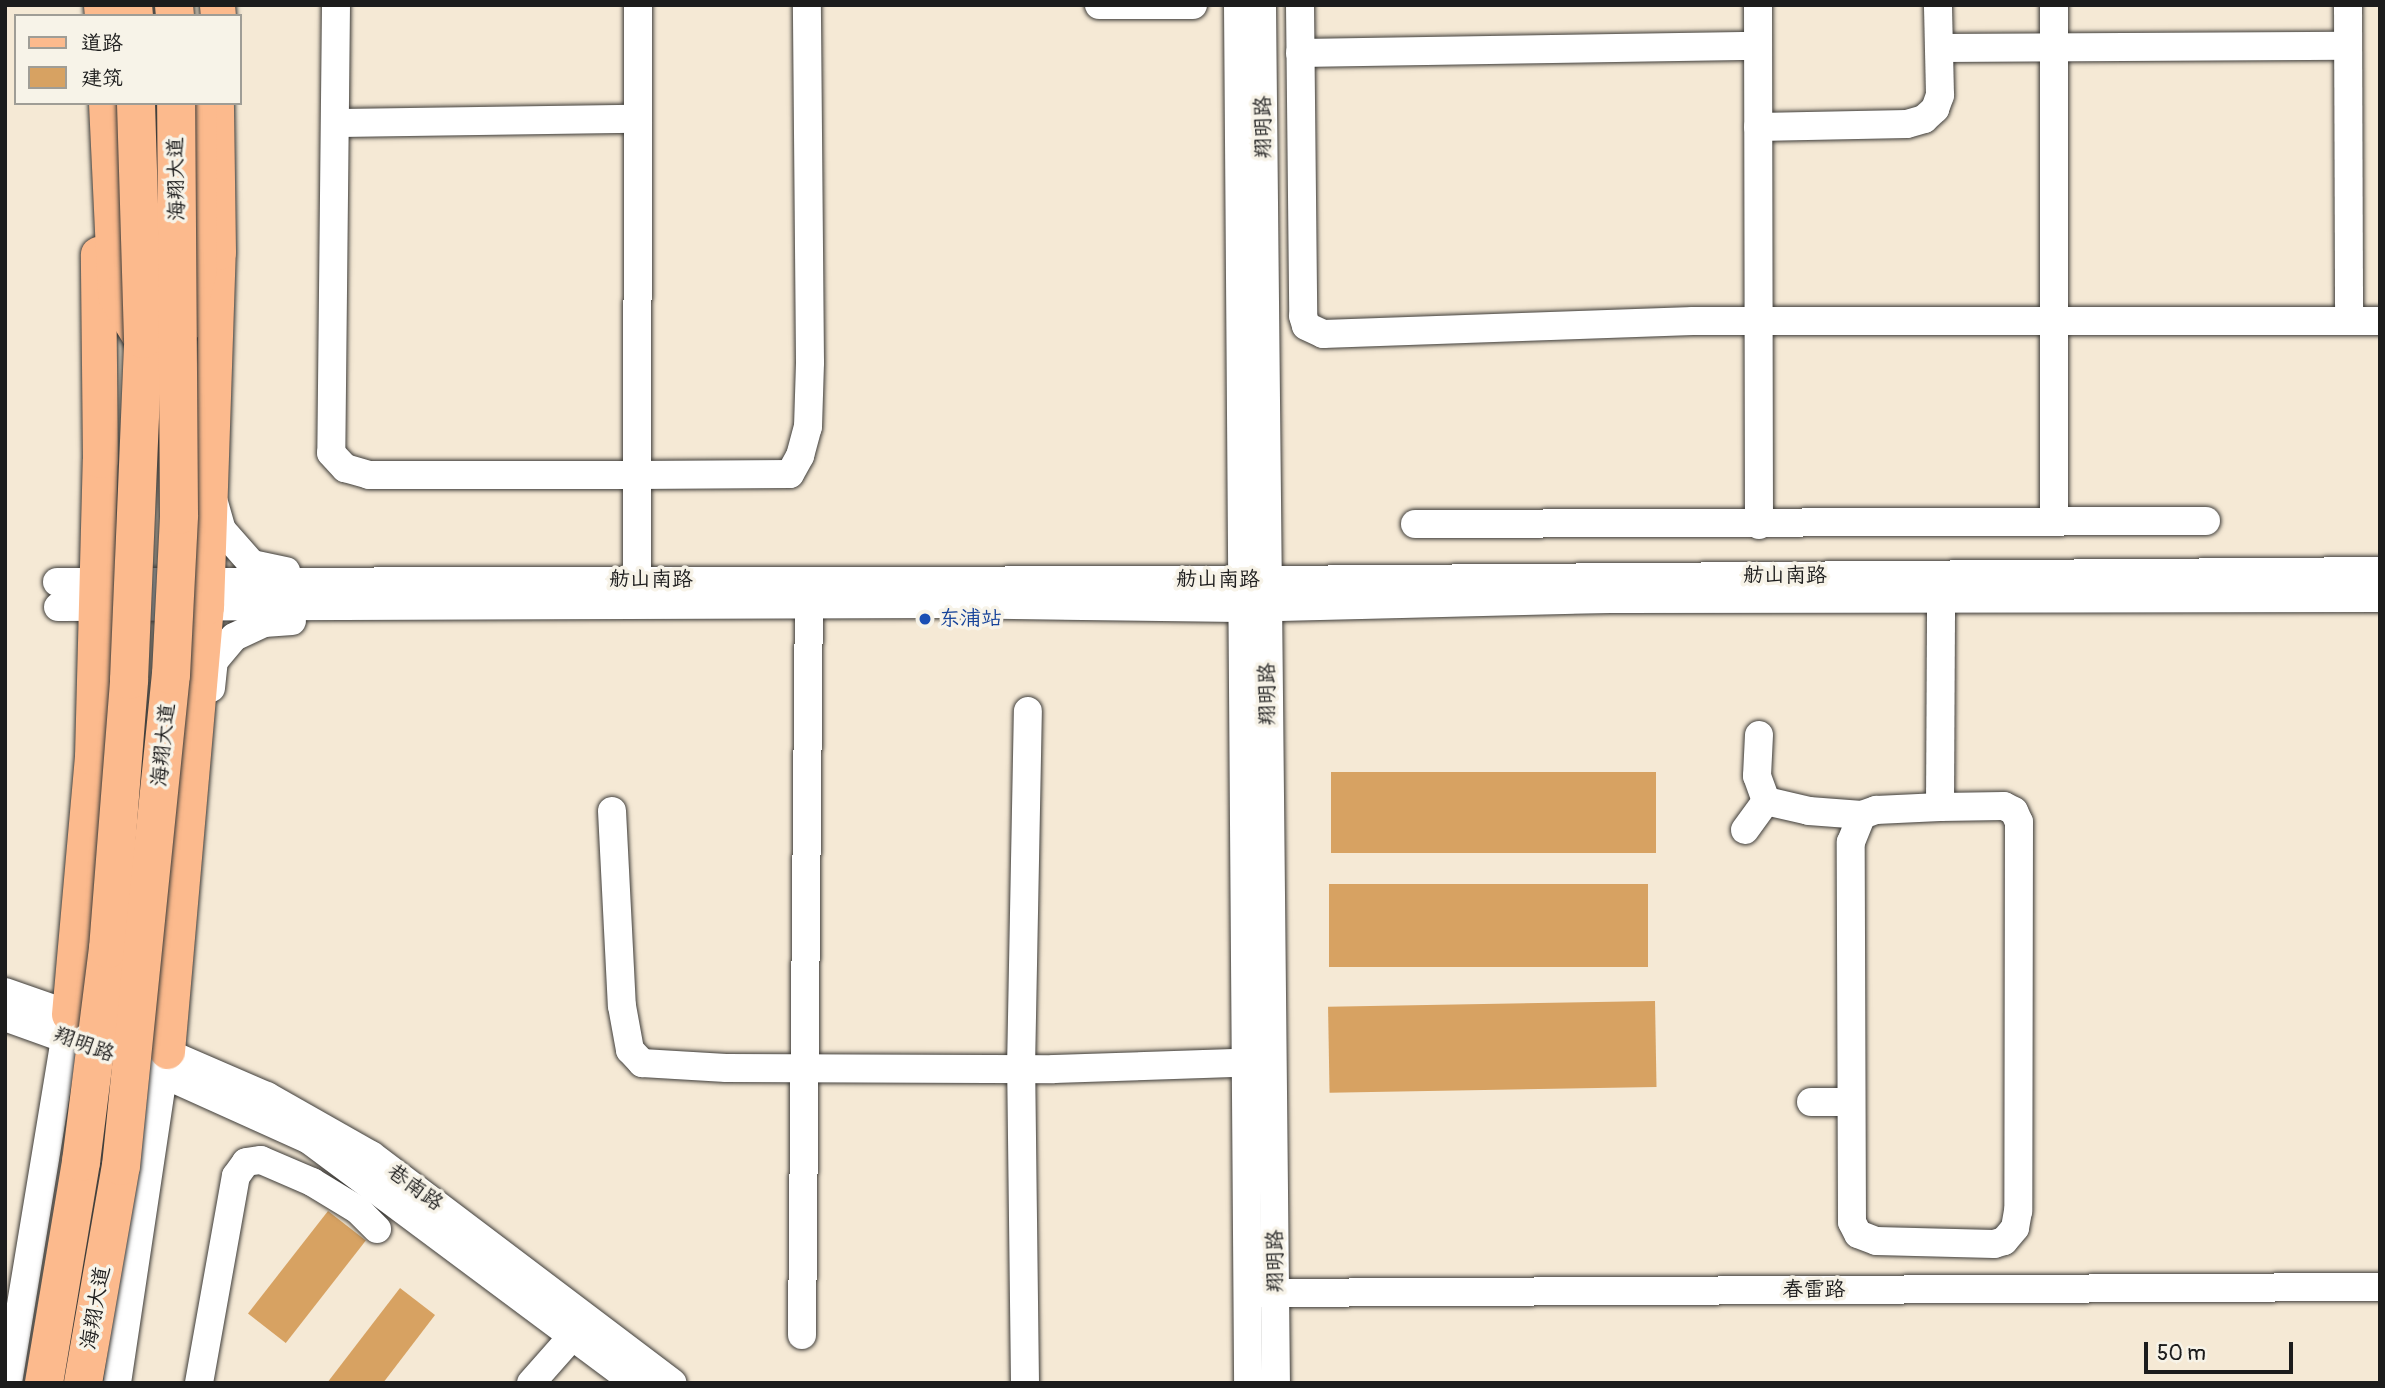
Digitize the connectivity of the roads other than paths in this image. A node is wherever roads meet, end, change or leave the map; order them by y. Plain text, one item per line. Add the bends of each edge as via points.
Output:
1 (336, 5) edge
2 (638, 5) edge
3 (807, 5) edge
4 (1099, 5) edge
5 (1193, 5) edge
6 (1238, 5) edge
7 (1262, 5) edge
8 (1300, 5) edge
9 (1758, 5) edge
10 (1938, 5) edge
11 (2054, 5) edge
12 (2348, 5) edge
13 (2054, 45) junction
14 (1758, 46) junction
15 (2347, 46) junction
16 (1941, 48) junction
17 (1300, 53) junction
18 (92, 105) edge
19 (108, 105) edge
20 (136, 105) edge
21 (176, 105) edge
22 (197, 105) edge
23 (216, 105) edge
24 (638, 119) junction
25 (337, 123) junction
26 (1758, 127) junction
27 (1756, 321) junction
28 (2349, 321) junction
29 (2380, 321) edge
30 (2052, 322) junction
31 (161, 339) junction
32 (636, 475) junction
33 (211, 477) junction
34 (2206, 521) dead end
35 (2054, 522) junction
36 (1415, 524) dead end
37 (1759, 525) junction
38 (2380, 571) edge
39 (1941, 586) junction
40 (809, 592) junction
41 (637, 593) junction
42 (58, 594) dead end
43 (96, 594) junction
44 (456, 594) junction
45 (1253, 594) junction
46 (207, 595) junction
47 (2380, 597) edge
48 (1028, 711) dead end
49 (1759, 736) dead end
50 (189, 766) junction
51 (1766, 802) junction
52 (1940, 807) junction
53 (612, 811) dead end
54 (1863, 816) junction
55 (1745, 830) dead end
56 (5, 992) edge
57 (5, 1017) edge
58 (67, 1026) junction
59 (130, 1038) joint
60 (165, 1062) junction
61 (1259, 1062) junction
62 (804, 1066) junction
63 (1021, 1069) junction
64 (1811, 1102) dead end
65 (1850, 1102) junction
66 (377, 1228) dead end
67 (2380, 1287) edge
68 (1248, 1293) junction
69 (1276, 1293) junction
70 (581, 1326) junction
71 (802, 1335) dead end
72 (8, 1383) edge
73 (44, 1383) edge
74 (83, 1383) edge
75 (117, 1383) edge
76 (199, 1383) edge
77 (531, 1383) edge
78 (635, 1383) edge
79 (673, 1383) edge
80 (1025, 1383) edge
81 (1248, 1383) edge
82 (1276, 1383) edge

1 - 25 street
2 - 24 street
3 - 32 street via 809,388 808,427 800,456 790,474
4 - 5 street
6 - 45 street, 翔明路
7 - 45 street, 翔明路
8 - 17 street
9 - 14 street
10 - 16 street
11 - 13 street
12 - 15 street
13 - 15 street
13 - 16 street
13 - 30 street
14 - 17 street
14 - 26 street
15 - 28 street
16 - 26 street via 1940,95 1924,119 1908,124
17 - 27 street via 1306,326 1323,334
18 - 43 main road via 100,326
19 - 31 highway via 117,296
20 - 31 highway, 海翔大道, bridge
21 - 31 highway, 海翔大道, bridge
22 - 31 highway via 198,270
23 - 33 main road via 218,252
24 - 25 street
24 - 32 street
25 - 32 street via 331,453 345,468 369,475
26 - 27 street
27 - 30 street
27 - 37 street
28 - 29 street
28 - 30 street
30 - 35 street
31 - 73 highway, 海翔大道, bridge via 108,949 81,1162
31 - 74 highway, 海翔大道, bridge via 179,515 171,675 121,1166
32 - 41 street
33 - 44 street via 213,506 222,530 252,564 275,571 396,572
33 - 46 main road
34 - 35 street
35 - 37 street
36 - 37 street
38 - 39 street, 舫山南路
39 - 45 street, 舫山南路
39 - 47 street, 舫山南路
39 - 52 street
40 - 41 street, 舫山南路
40 - 45 street, 舫山南路
40 - 62 street
41 - 44 street, 舫山南路
42 - 43 street, 舫山南路
43 - 46 street, 舫山南路
43 - 58 main road via 92,757
44 - 46 street, 舫山南路
44 - 50 street via 397,617 264,622 234,637 214,661 206,735
45 - 61 street, 翔明路
46 - 50 main road
48 - 63 street
49 - 51 street via 1757,776
50 - 60 main road
51 - 54 street
51 - 55 street
52 - 54 street via 1876,810
52 - 65 street via 2004,806 2014,811 2019,822 2015,1228 2004,1241 1876,1241 1858,1234 1852,1222
53 - 62 street via 622,1006 630,1049 642,1063
54 - 65 street via 1851,842
56 - 58 street, 翔明路
57 - 58 street, 翔明路
58 - 59 street, 翔明路
58 - 60 street, 翔明路
58 - 72 street
59 - 60 street, 巷南路
60 - 70 street, 巷南路 via 267,1096 359,1148
60 - 75 street
61 - 63 street
61 - 68 street, 翔明路
61 - 69 street, 翔明路
62 - 63 street
62 - 71 street
63 - 80 street
64 - 65 street
66 - 76 street via 358,1210 312,1182 261,1160 246,1162 236,1176
67 - 69 street, 春雷路
68 - 69 street, 春雷路
68 - 81 street, 翔明路
69 - 82 street, 翔明路
70 - 77 street
70 - 78 street, 巷南路
70 - 79 street, 巷南路

